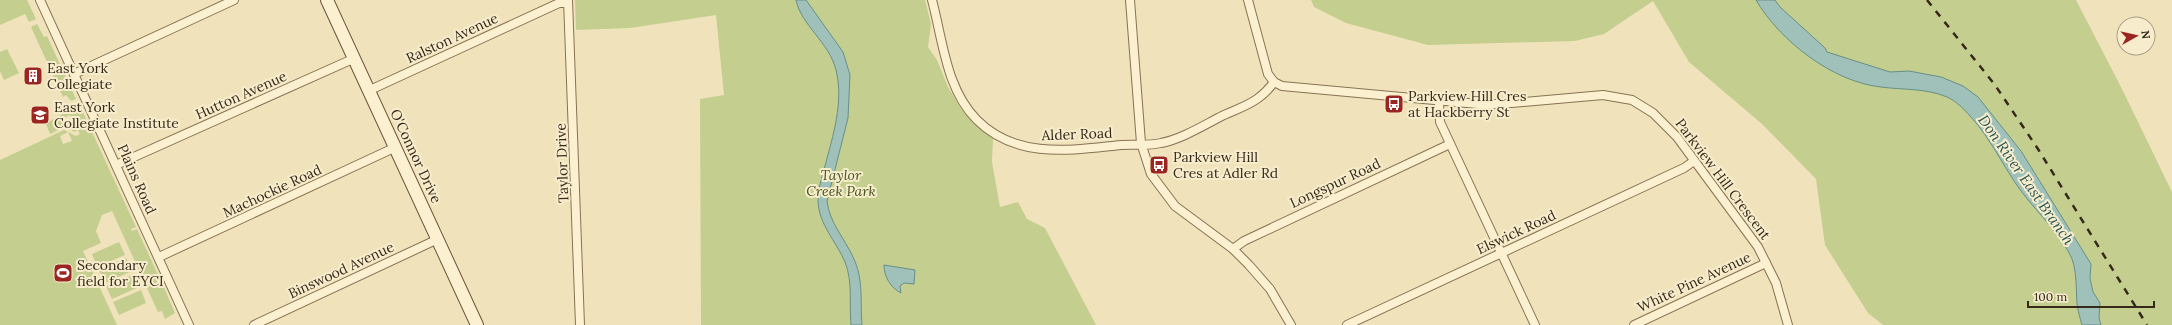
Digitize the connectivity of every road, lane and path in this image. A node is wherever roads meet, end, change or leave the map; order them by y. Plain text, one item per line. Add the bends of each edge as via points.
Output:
1 (40, 0) edge
2 (234, 0) edge
3 (327, 0) edge
4 (932, 0) edge
5 (1130, 0) edge
6 (1248, 0) edge
7 (568, 1) edge
8 (355, 58) junction
9 (74, 74) junction
10 (1274, 82) junction
11 (370, 90) junction
12 (1439, 102) junction
13 (1141, 143) junction
14 (1450, 144) junction
15 (396, 147) junction
16 (1694, 161) junction
17 (116, 165) junction
18 (438, 239) junction
19 (1233, 249) junction
20 (1501, 253) junction
21 (158, 258) junction
22 (1766, 263) junction
23 (189, 325) edge
24 (254, 325) edge
25 (476, 325) edge
26 (580, 325) edge
27 (1291, 325) edge
28 (1347, 325) edge
29 (1536, 325) edge
30 (1634, 325) edge
31 (1788, 325) edge

1 - 9 street, Plains Road
2 - 9 street
3 - 8 main road, O'Connor Drive
4 - 13 street, Alder Road via 950,75 957,92 978,120 994,133 1029,148 1053,151
5 - 13 street
6 - 10 street via 1264,63
7 - 11 street, Ralston Avenue
7 - 26 street, Taylor Drive
8 - 11 main road, O'Connor Drive
8 - 17 street, Hutton Avenue
9 - 17 street, Plains Road
10 - 12 street, Parkview Hill Crescent via 1291,87
10 - 13 street, Alder Road via 1255,100 1191,132 1160,144
11 - 15 main road, O'Connor Drive
12 - 14 street via 1440,122
12 - 16 street, Parkview Hill Crescent via 1500,104 1593,94 1617,96 1632,100 1657,116 1672,131
13 - 19 street via 1151,174 1175,206
14 - 19 street, Longspur Road via 1244,241
14 - 20 street
15 - 18 main road, O'Connor Drive
15 - 21 street, Machockie Road
16 - 20 street, Elswick Road via 1684,168
16 - 22 street, Parkview Hill Crescent via 1758,247
17 - 21 street, Plains Road
18 - 24 street, Binswood Avenue
18 - 25 main road, O'Connor Drive
19 - 27 street via 1270,289
20 - 28 street, Elswick Road
20 - 29 street
21 - 23 street, Plains Road
22 - 30 street, White Pine Avenue
22 - 31 street, Parkview Hill Crescent via 1780,296

